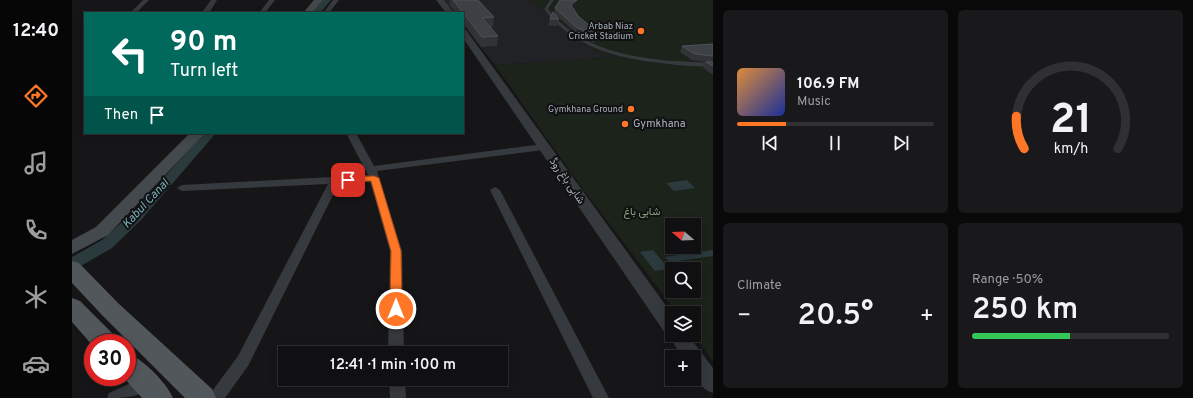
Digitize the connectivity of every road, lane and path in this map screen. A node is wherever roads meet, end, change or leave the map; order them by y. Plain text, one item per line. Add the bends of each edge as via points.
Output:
1 (146, 0) edge
2 (214, 0) edge
3 (272, 0) edge
4 (319, 0) edge
5 (336, 0) edge
6 (440, 0) edge
7 (552, 0) edge
8 (135, 12) edge
9 (207, 12) edge
10 (263, 12) edge
11 (308, 12) edge
12 (327, 12) edge
13 (449, 12) edge
14 (464, 33) edge
15 (713, 65) edge
16 (197, 134) edge
17 (352, 134) edge
18 (543, 146) junction
19 (372, 174) junction
20 (334, 180) junction
21 (182, 188) dead end
22 (495, 190) dead end
23 (72, 248) edge
24 (74, 272) edge
25 (72, 307) edge
26 (665, 318) edge
27 (98, 334) edge
28 (396, 346) edge
29 (701, 368) edge
30 (136, 373) edge
31 (713, 384) edge
32 (397, 386) edge
33 (153, 390) edge
34 (115, 398) edge
35 (203, 398) edge
36 (215, 398) edge
37 (398, 398) edge
38 (601, 398) edge

1 - 8 street
2 - 9 street
3 - 10 street
4 - 11 main road
5 - 12 street
6 - 13 street
7 - 15 lane via 546,9 549,13 584,41 598,47 654,60
14 - 18 street, شاہی باغ روڈ
16 - 23 main road via 102,231
17 - 19 street
18 - 19 street
18 - 26 street, شاہی باغ روڈ
19 - 20 street
19 - 28 street via 396,251
20 - 21 street
20 - 36 street via 243,361
22 - 38 street
24 - 35 main road
25 - 27 main road
29 - 31 street
30 - 33 main road
32 - 37 street
33 - 34 street

